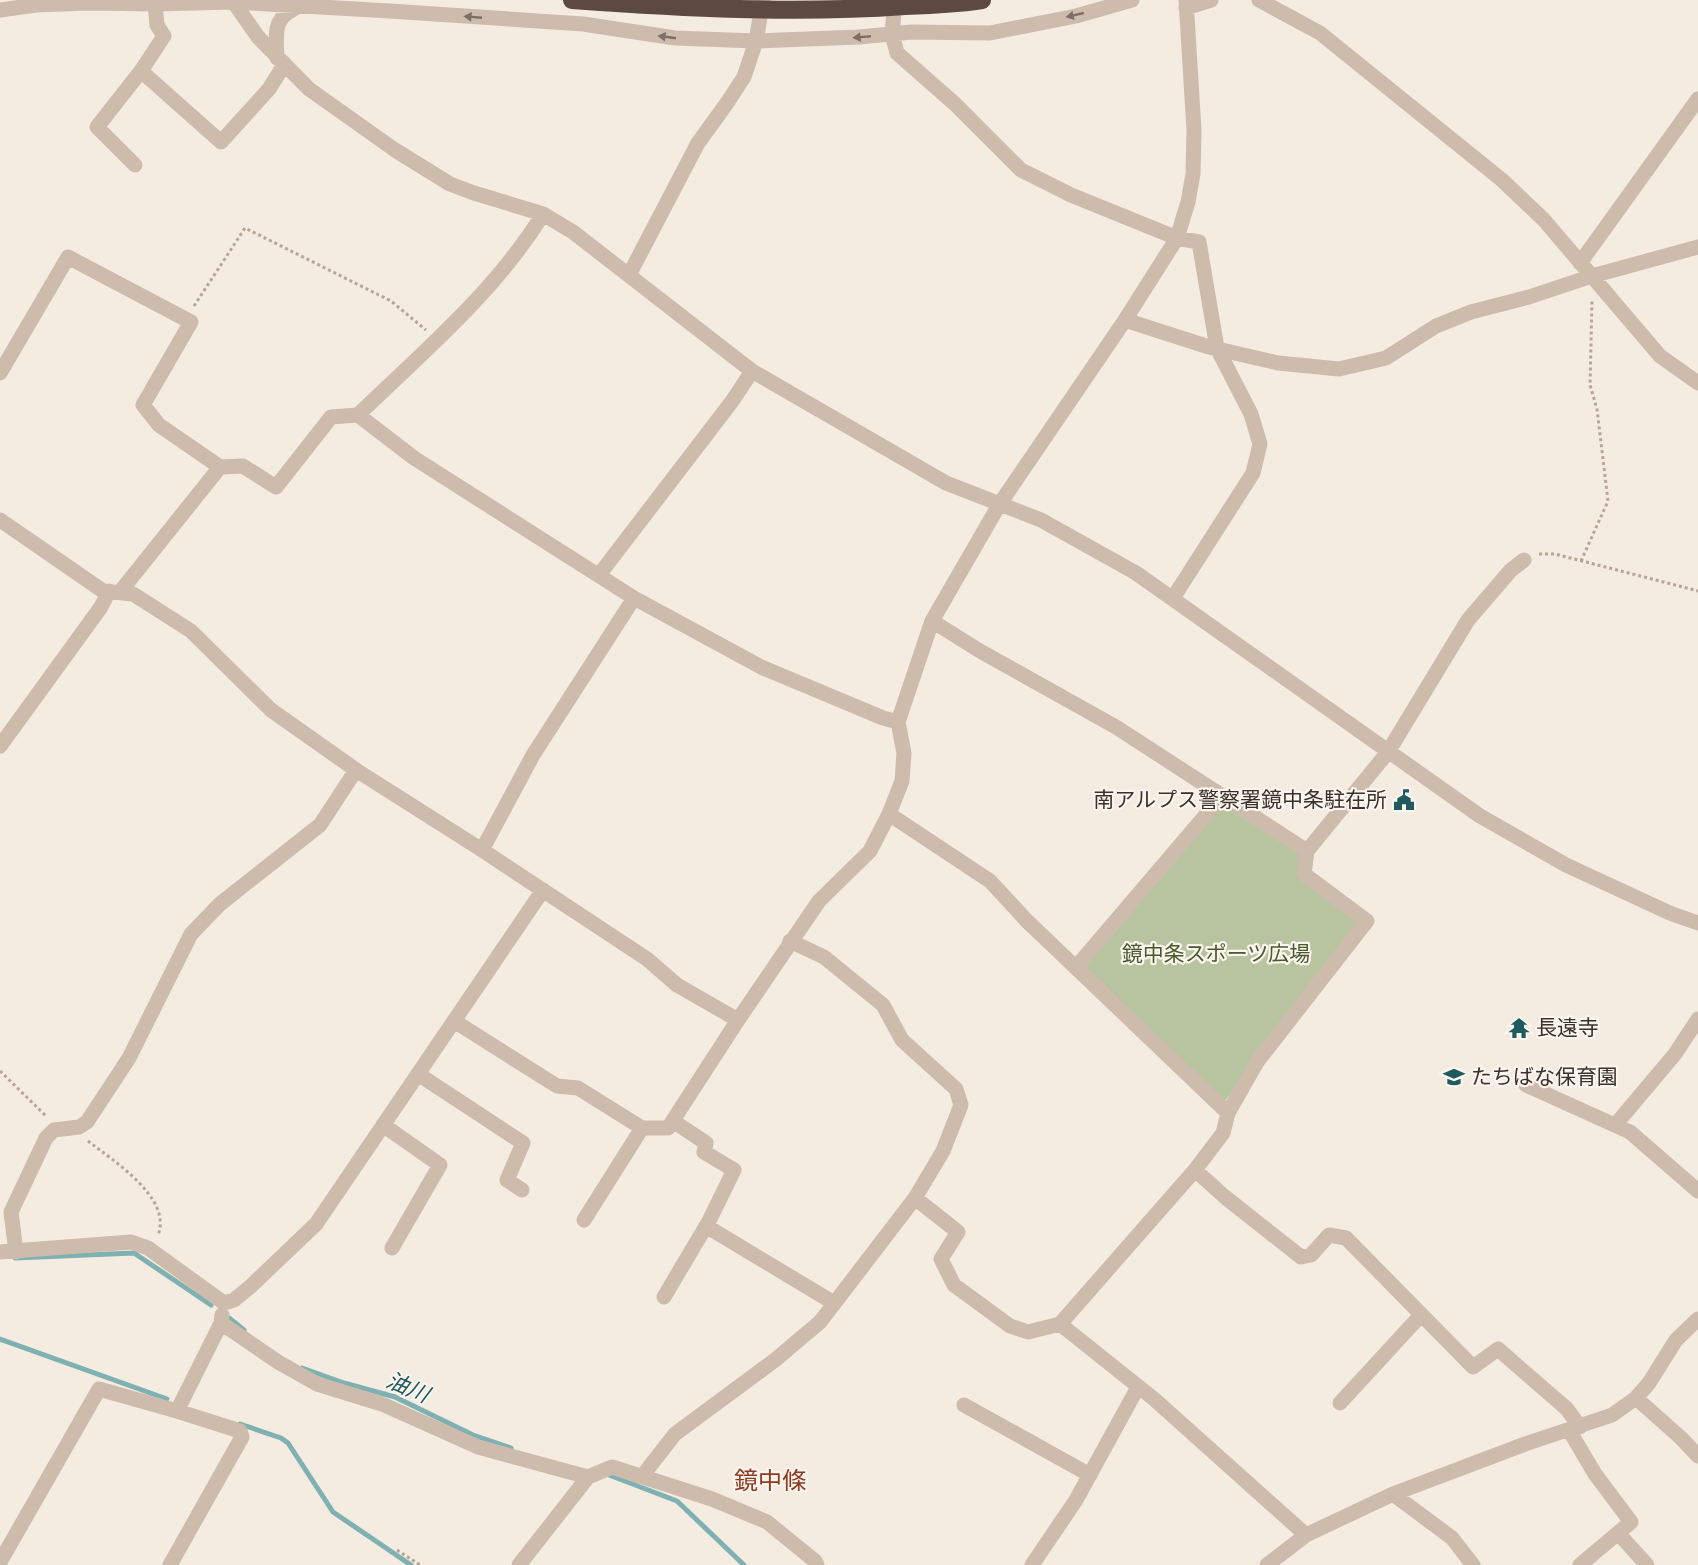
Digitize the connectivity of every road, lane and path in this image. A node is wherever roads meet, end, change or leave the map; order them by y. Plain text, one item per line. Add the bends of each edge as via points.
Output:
1 (572, 0) edge
2 (763, 0) edge
3 (895, 0) edge
4 (982, 0) edge
5 (1132, 0) edge
6 (1212, 0) edge
7 (1259, 0) edge
8 (233, 1) edge
9 (155, 4) junction
10 (1186, 4) edge
11 (302, 5) junction
12 (0, 10) edge
13 (892, 34) junction
14 (756, 41) junction
15 (281, 62) junction
16 (141, 71) junction
17 (1698, 99) edge
18 (135, 165) dead end
19 (543, 214) junction
20 (1177, 238) junction
21 (1698, 247) edge
22 (1580, 263) junction
23 (629, 275) junction
24 (1595, 280) junction
25 (185, 319) junction
26 (1125, 320) junction
27 (436, 339) junction
28 (1216, 348) junction
29 (752, 371) junction
30 (0, 373) edge
31 (1698, 383) edge
32 (358, 415) junction
33 (220, 466) junction
34 (999, 505) junction
35 (0, 520) edge
36 (1524, 560) joint
37 (1581, 561) junction
38 (599, 575) junction
39 (1698, 591) edge
40 (115, 592) junction
41 (634, 598) junction
42 (1173, 598) junction
43 (932, 621) junction
44 (898, 722) junction
45 (0, 746) edge
46 (1388, 752) junction
47 (356, 770) junction
48 (1222, 796) junction
49 (889, 814) junction
50 (482, 850) junction
51 (1307, 851) junction
52 (543, 890) junction
53 (1698, 923) edge
54 (790, 941) junction
55 (1077, 966) junction
56 (1698, 1019) edge
57 (738, 1020) junction
58 (453, 1021) junction
59 (0, 1071) edge
60 (418, 1074) junction
61 (1526, 1084) dead end
62 (1228, 1113) junction
63 (673, 1121) junction
64 (1616, 1124) junction
65 (383, 1125) junction
66 (79, 1127) junction
67 (642, 1128) junction
68 (54, 1130) junction
69 (1195, 1170) junction
70 (522, 1190) dead end
71 (1698, 1191) edge
72 (915, 1198) junction
73 (584, 1220) dead end
74 (706, 1226) junction
75 (148, 1248) junction
76 (392, 1248) dead end
77 (0, 1252) edge
78 (16, 1252) junction
79 (664, 1297) dead end
80 (224, 1303) junction
81 (834, 1303) junction
82 (1421, 1315) junction
83 (1698, 1320) edge
84 (221, 1323) junction
85 (1060, 1324) junction
86 (1138, 1387) junction
87 (1636, 1398) junction
88 (1340, 1403) dead end
89 (964, 1405) dead end
90 (177, 1411) junction
91 (1574, 1429) junction
92 (1698, 1456) edge
93 (643, 1475) junction
94 (1090, 1475) junction
95 (588, 1478) junction
96 (1393, 1494) junction
97 (1618, 1533) junction
98 (1306, 1535) junction
99 (396, 1550) dead end
100 (0, 1562) edge
101 (170, 1565) edge
102 (420, 1565) edge
103 (519, 1565) edge
104 (817, 1565) edge
105 (1032, 1565) edge
106 (1267, 1565) edge
107 (1473, 1565) edge
108 (1580, 1565) edge
109 (1647, 1565) edge

1 - 4 highway, bridge via 796,10
2 - 14 street
3 - 13 street
5 -> 13 street via 990,33
6 - 10 street
7 - 22 street via 1320,33 1493,173 1544,220
8 - 9 street
8 - 11 street
8 - 15 street
9 - 12 street via 36,5
9 - 16 street via 157,25 164,36
10 - 20 street via 1193,174
14 -> 11 street via 675,38 583,24
11 - 15 street via 287,11 280,21 276,33
13 -> 14 street
13 - 20 street via 897,53 956,104 1021,170
14 - 23 street via 744,77 698,143
15 - 16 street via 269,89 221,142
15 - 19 street via 309,89 450,184
16 - 18 street via 98,127
17 - 22 street
19 - 23 street
19 - 27 street via 487,290
20 - 26 street
20 - 28 street via 1199,242
21 - 24 street
22 - 24 street
23 - 29 street
24 - 28 street via 1471,312 1436,326 1386,358 1340,369 1278,363
24 - 31 street via 1660,356
24 - 37 path via 1590,385 1597,409 1608,501
25 - 27 path via 245,228 391,301
25 - 30 street via 68,257
25 - 33 street via 191,322 143,405 159,425
26 - 28 street
26 - 34 street
27 - 32 street
28 - 42 street via 1251,414 1260,444 1253,473
29 - 34 street via 946,483
29 - 38 street
32 - 33 street via 330,417 276,487 243,466
32 - 38 street via 414,458
33 - 40 street
34 - 42 street via 1041,519
34 - 43 street
35 - 40 street via 103,591
36 - 37 path via 1555,554
36 - 46 street via 1468,620
37 - 39 path
38 - 41 street
40 - 45 street
40 - 47 street via 133,594 191,631 271,710
41 - 44 street via 761,666
41 - 50 street via 533,755
42 - 46 street
43 - 44 street
43 - 48 street via 1116,727
44 - 49 street via 904,753 902,781
46 - 51 street
46 - 53 street via 1480,816 1566,865
47 - 50 street
47 - 66 street via 320,825 220,904 191,934 129,1058 87,1122
48 - 51 street
48 - 55 street
49 - 54 street via 870,851 819,901
49 - 55 street via 990,881
50 - 52 street
51 - 62 street via 1304,874 1367,921 1257,1062
52 - 57 street via 647,959 676,985
52 - 58 street
54 - 57 street
54 - 72 street via 824,957 883,1005 902,1040 956,1089 961,1105 943,1151
55 - 62 street
56 - 64 street via 1675,1054
57 - 63 street
58 - 60 street
58 - 67 street via 557,1086 579,1088
59 - 68 path via 50,1120
60 - 65 street
60 - 70 street via 524,1143 507,1180
61 - 64 street
62 - 69 street via 1223,1132
63 - 67 street via 668,1128
63 - 74 street via 706,1143 704,1152 734,1170
64 - 71 street
65 - 76 street via 440,1165
65 - 80 street via 316,1224 251,1286
66 - 68 street
66 - 75 path via 154,1201 161,1220 160,1233
67 - 73 street
68 - 78 street via 46,1138 11,1212
69 - 82 street via 1301,1257 1311,1255 1329,1235 1346,1238
69 - 85 street
72 - 81 street
72 - 85 street via 958,1232 941,1259 954,1285 1010,1326 1028,1332
74 - 79 street
74 - 81 street
75 - 78 street via 131,1242
75 - 80 street
77 - 78 street
80 - 84 street
81 - 93 street via 819,1322 775,1360 675,1434
82 - 88 street
82 - 91 street via 1473,1367 1498,1349 1567,1409
83 - 87 street via 1676,1340
84 - 90 street
84 - 95 street via 317,1384 382,1404 478,1447
85 - 86 street
86 - 94 street
86 - 98 street
87 - 91 street via 1612,1415
87 - 92 street
89 - 94 street
90 - 100 street via 99,1389
90 - 101 street via 240,1431 242,1437
91 - 96 street
91 - 97 street via 1595,1474 1631,1522
93 - 95 street via 612,1467
93 - 104 street via 767,1522
94 - 105 street
95 - 103 street
96 - 98 street
96 - 107 street via 1452,1538
97 - 108 street
97 - 109 street
98 - 106 street
99 - 102 path

